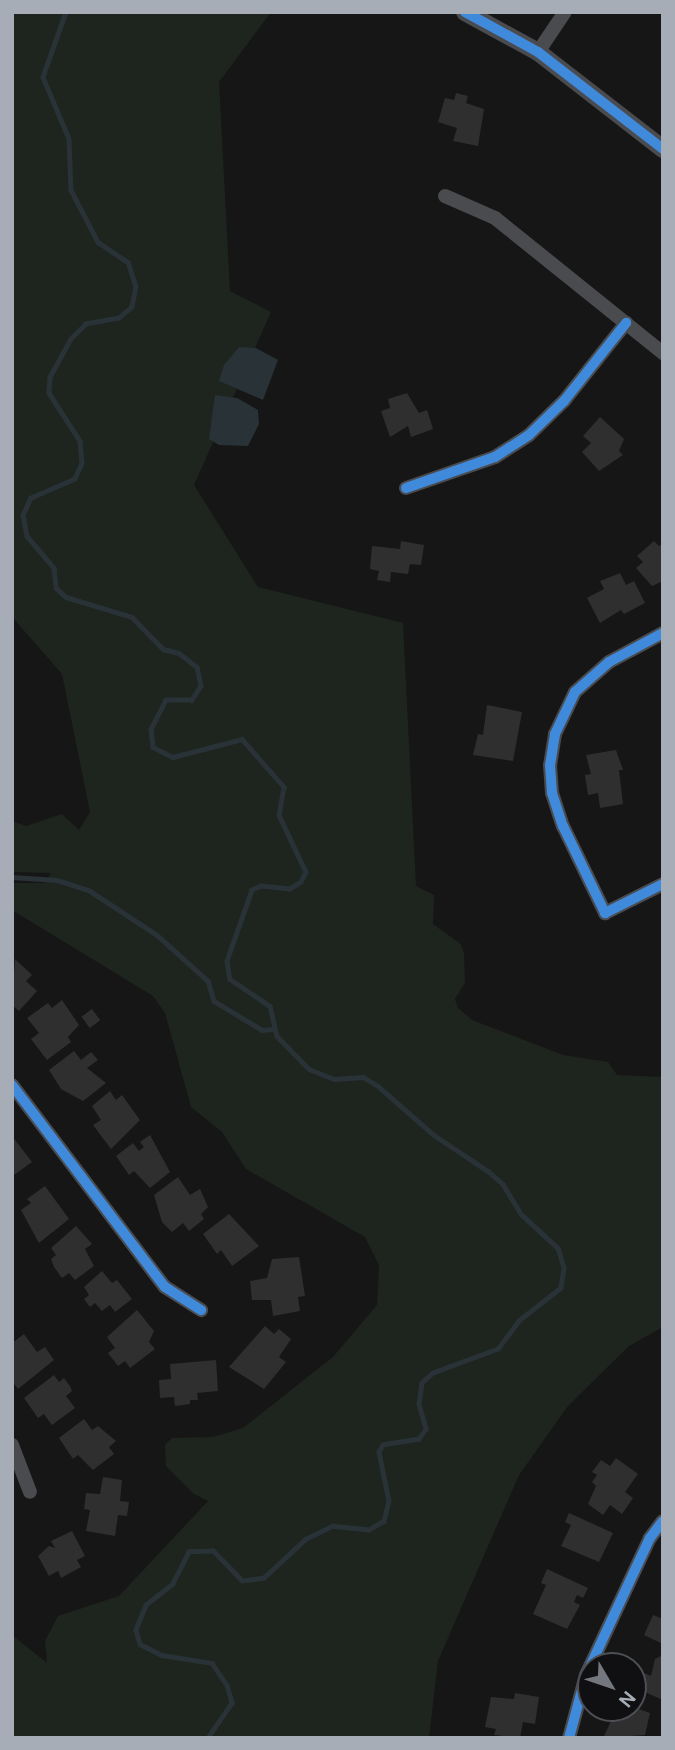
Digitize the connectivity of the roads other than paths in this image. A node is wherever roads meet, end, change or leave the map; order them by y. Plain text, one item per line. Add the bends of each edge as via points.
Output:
1 (465, 12) edge
2 (565, 12) edge
3 (538, 52) junction
4 (663, 149) edge
5 (445, 196) dead end
6 (626, 323) junction
7 (663, 353) edge
8 (406, 488) dead end
9 (663, 634) edge
10 (663, 884) edge
11 (12, 1085) edge
12 (201, 1310) dead end
13 (12, 1445) edge
14 (30, 1492) dead end
15 (663, 1521) edge
16 (569, 1738) edge

1 - 3 street
2 - 3 street
3 - 4 street
5 - 6 street via 495,218
6 - 7 street
6 - 8 street via 564,401 528,435 495,457
9 - 10 street via 593,674 575,692 555,734 552,793 605,913
11 - 12 street via 166,1287
13 - 14 street
15 - 16 street via 650,1538 586,1675

